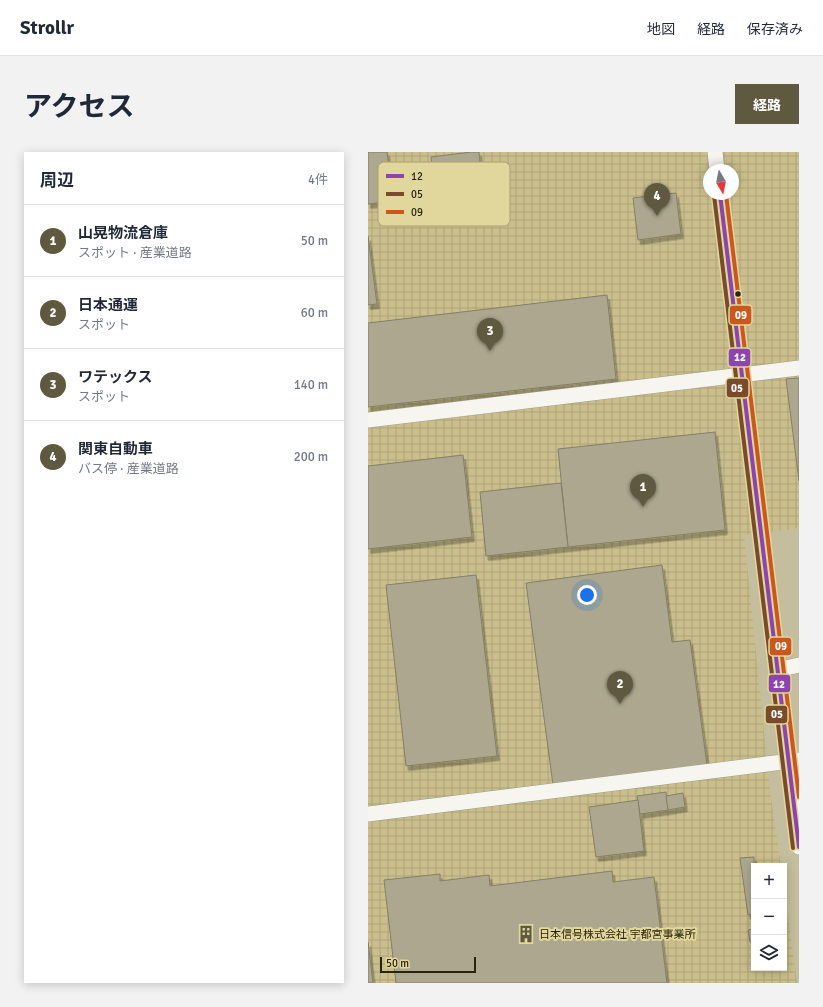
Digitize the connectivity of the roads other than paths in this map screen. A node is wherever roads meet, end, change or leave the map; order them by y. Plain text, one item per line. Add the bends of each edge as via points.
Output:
1 (715, 152) edge
2 (716, 164) edge
3 (721, 200) edge
4 (799, 368) edge
5 (742, 375) junction
6 (368, 420) edge
7 (799, 665) edge
8 (777, 670) junction
9 (794, 761) edge
10 (368, 814) edge
11 (799, 847) edge

1 - 2 street
3 - 5 street
4 - 5 street
5 - 6 street
5 - 8 street
7 - 8 street
8 - 9 street
9 - 10 street
9 - 11 street

